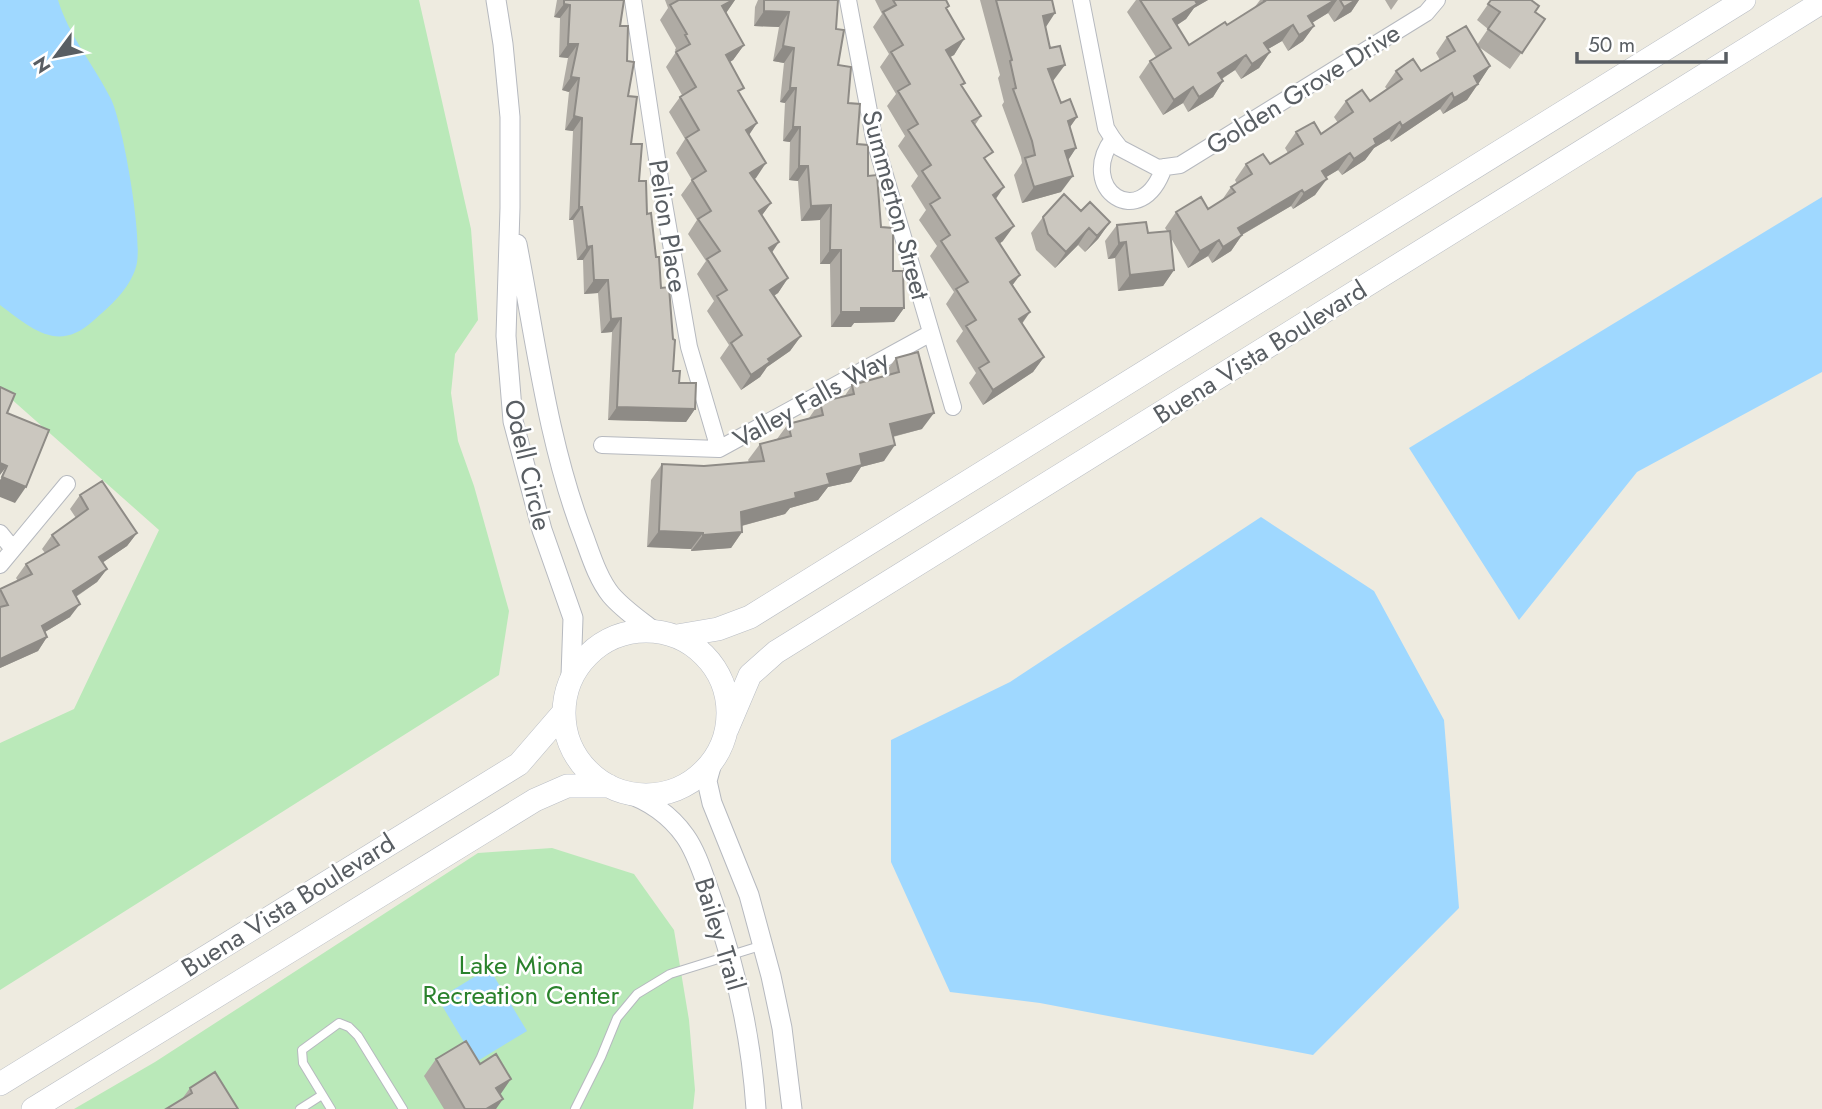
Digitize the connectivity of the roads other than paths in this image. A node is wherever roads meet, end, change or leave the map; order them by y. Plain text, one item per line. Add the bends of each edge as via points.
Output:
1 (496, 0) edge
2 (633, 0) edge
3 (848, 0) edge
4 (1082, 0) edge
5 (1437, 0) edge
6 (1744, 0) edge
7 (1822, 2) edge
8 (1113, 139) junction
9 (1164, 167) junction
10 (510, 208) junction
11 (932, 333) junction
12 (953, 407) dead end
13 (601, 445) dead end
14 (719, 449) junction
15 (67, 484) dead end
16 (0, 533) edge
17 (13, 549) junction
18 (0, 565) edge
19 (652, 630) junction
20 (677, 636) junction
21 (571, 676) junction
22 (563, 713) junction
23 (727, 729) junction
24 (712, 763) junction
25 (617, 789) junction
26 (763, 946) junction
27 (729, 955) junction
28 (0, 1084) edge
29 (322, 1095) junction
30 (33, 1109) edge
31 (300, 1109) edge
32 (331, 1109) edge
33 (403, 1109) edge
34 (575, 1109) edge
35 (756, 1109) edge
36 (792, 1109) edge

1 - 10 street, Odell Circle via 510,117
2 - 14 street, Pelion Place via 689,347
3 - 11 street, Summerton Street via 874,138
4 - 8 street via 1106,128
5 - 9 street, Golden Grove Drive via 1426,13 1180,165
6 - 20 main road, Buena Vista Boulevard via 750,617 718,629
7 - 23 main road, Buena Vista Boulevard via 776,652 750,675
8 - 9 street via 1129,153
8 - 9 street via 1101,168 1107,188 1118,199 1138,201 1149,196
10 - 19 street, Odell Circle via 544,389 577,518 610,594
10 - 21 street, Odell Circle via 506,335 513,421 542,530 573,618
11 - 12 street, Summerton Street
11 - 14 street, Valley Falls Way
13 - 14 street, Valley Falls Way
15 - 17 street
16 - 17 street
17 - 18 street
19 - 20 main road, Buena Vista Boulevard
19 - 21 main road, Buena Vista Boulevard via 628,631 604,640
20 - 23 main road, Buena Vista Boulevard via 701,651 719,673 728,700
21 - 22 main road, Buena Vista Boulevard
22 - 25 main road, Buena Vista Boulevard via 576,756 590,773
22 - 28 main road, Buena Vista Boulevard via 519,764
23 - 24 main road, Buena Vista Boulevard
24 - 25 main road, Buena Vista Boulevard via 673,791 649,795
24 - 26 street, Bailey Trail via 707,781 712,803 749,895
25 - 27 street, Bailey Trail via 649,803 685,836 721,922
25 - 30 main road, Buena Vista Boulevard via 567,786 535,800
26 - 27 lane
26 - 36 street, Bailey Trail via 782,1028
27 - 34 lane via 670,974 637,994 617,1018
27 - 35 street, Bailey Trail
29 - 31 lane
29 - 32 lane
29 - 33 lane via 303,1063 302,1050 339,1023 358,1036

